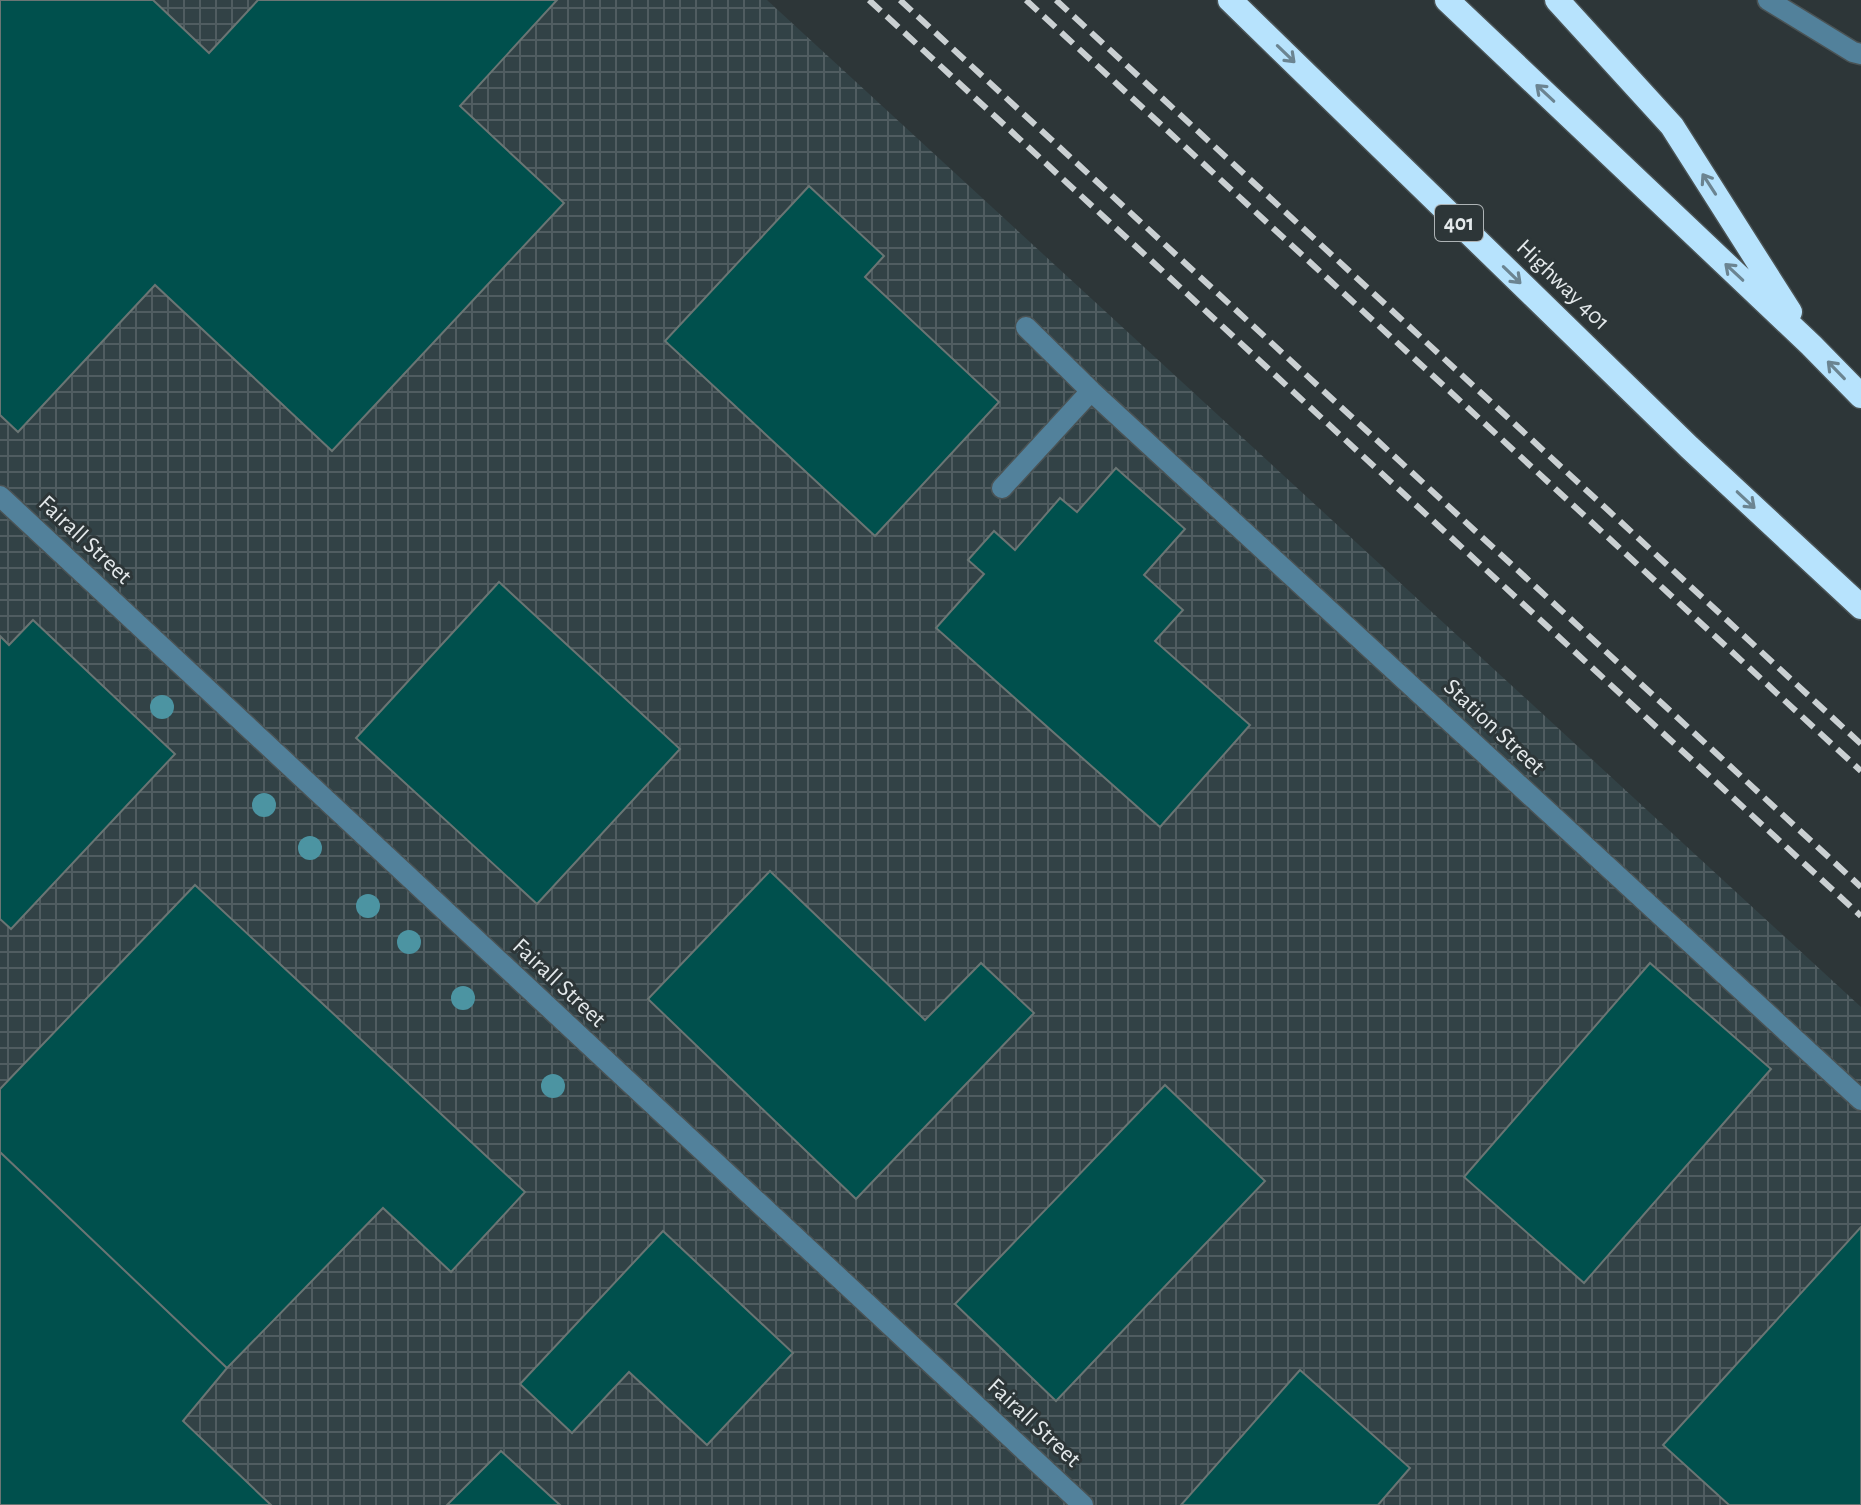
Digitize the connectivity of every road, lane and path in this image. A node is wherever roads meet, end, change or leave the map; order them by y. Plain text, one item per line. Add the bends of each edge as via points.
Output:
1 (1230, 0) edge
2 (1447, 0) edge
3 (1557, 0) edge
4 (1768, 0) edge
5 (1861, 54) edge
6 (1026, 327) dead end
7 (1811, 345) junction
8 (1091, 391) junction
9 (1861, 396) edge
10 (1002, 488) dead end
11 (0, 496) edge
12 (1861, 607) edge
13 (1861, 1100) edge
14 (1083, 1505) edge

1 -> 12 highway, Highway 401 / 401
7 -> 2 highway
7 -> 3 highway via 1672,126
4 - 5 street
6 - 8 street, Station Street
9 -> 7 highway
8 - 10 street
8 - 13 street, Station Street
11 - 14 street, Fairall Street

